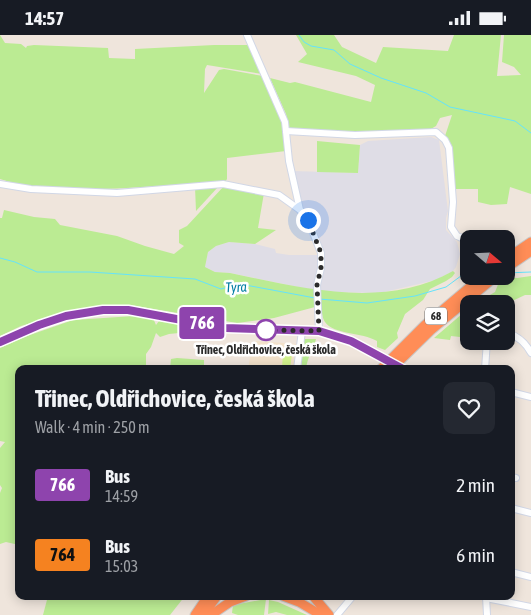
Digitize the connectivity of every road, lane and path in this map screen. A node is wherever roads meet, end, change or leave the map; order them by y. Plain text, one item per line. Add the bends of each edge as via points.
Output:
1 (247, 35) edge
2 (286, 131) junction
3 (0, 184) edge
4 (300, 210) junction
5 (460, 237) edge
6 (531, 242) edge
7 (530, 252) edge
8 (515, 253) edge
9 (515, 262) edge
10 (478, 285) edge
11 (479, 285) edge
12 (302, 331) junction
13 (319, 331) junction
14 (515, 336) edge
15 (0, 342) edge
16 (486, 350) edge
17 (531, 353) edge
18 (298, 365) edge
19 (385, 365) edge
20 (395, 365) edge
21 (396, 365) edge
22 (485, 365) edge
23 (515, 393) edge
24 (531, 397) edge
25 (515, 509) edge
26 (531, 513) edge
27 (515, 572) edge
28 (531, 577) edge
29 (205, 600) edge
30 (213, 600) edge
31 (235, 600) edge
32 (294, 600) edge
33 (308, 600) edge
34 (316, 600) edge
35 (350, 600) edge
36 (486, 600) edge
37 (500, 600) edge
38 (531, 607) edge
39 (194, 615) edge
40 (203, 615) edge
41 (211, 615) edge
42 (323, 615) edge
43 (329, 615) edge
44 (337, 615) edge
45 (487, 615) edge

1 - 2 street via 282,111
2 - 4 street
2 - 5 street via 355,135 436,132 449,148 453,202 451,227
3 - 4 street via 31,189 117,193 223,184 279,195
4 - 13 street via 308,220 321,253 317,285
6 - 8 highway
7 - 9 highway
10 - 19 highway, 68 via 426,325
11 - 20 highway, 68
12 - 13 street
12 - 15 street via 225,328 144,312 103,310 66,316
12 - 18 street
13 - 21 street, bridge via 351,341
14 - 17 street
16 - 22 street
23 - 24 street
25 - 26 street
27 - 28 street
29 - 39 highway
30 - 40 highway
31 - 41 highway
32 - 42 highway
33 - 42 highway
34 - 43 highway
35 - 44 street
36 - 45 street
37 - 38 street

